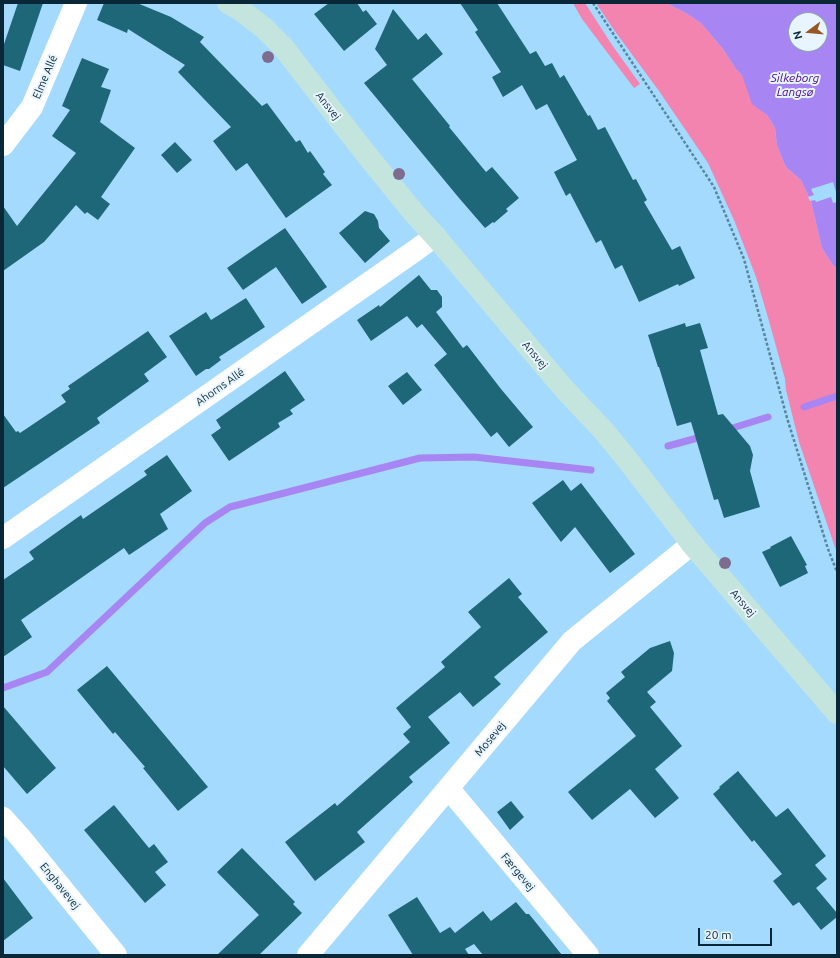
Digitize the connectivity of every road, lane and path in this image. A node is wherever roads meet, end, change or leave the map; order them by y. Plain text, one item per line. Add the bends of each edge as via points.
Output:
1 (76, 3) edge
2 (228, 3) edge
3 (593, 3) edge
4 (3, 145) edge
5 (436, 236) junction
6 (3, 538) edge
7 (692, 544) junction
8 (837, 572) edge
9 (837, 713) edge
10 (449, 789) junction
11 (3, 818) edge
12 (116, 955) edge
13 (308, 955) edge
14 (588, 955) edge

1 - 4 street, Elme Allé via 32,107
2 - 5 street, Ansvej via 264,28 283,47 366,154
3 - 8 path via 714,187 744,259 787,418
5 - 6 street, Ahorns Allé
5 - 7 street, Ansvej via 565,390 626,458
7 - 9 street, Ansvej
7 - 10 street, Mosevej via 572,642
10 - 13 street, Mosevej
10 - 14 street, Færgevej
11 - 12 street, Enghavevej

